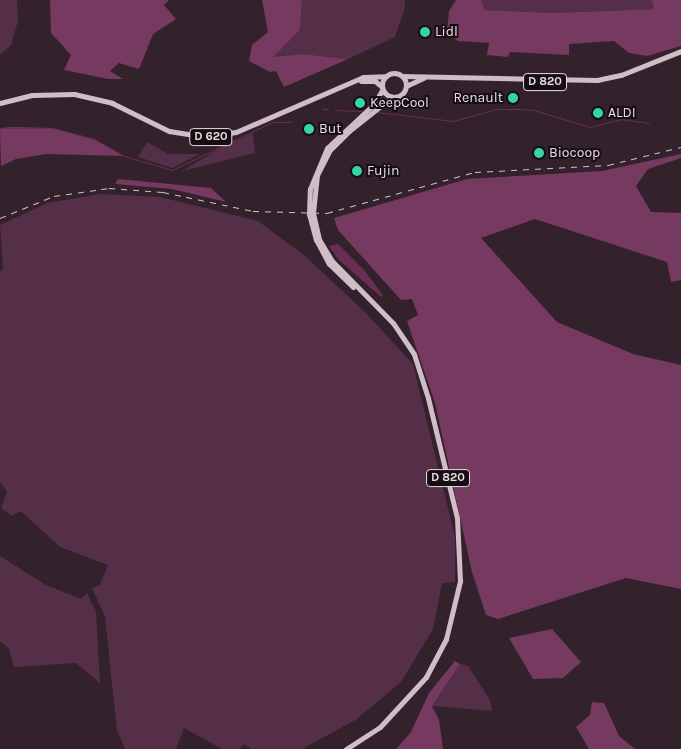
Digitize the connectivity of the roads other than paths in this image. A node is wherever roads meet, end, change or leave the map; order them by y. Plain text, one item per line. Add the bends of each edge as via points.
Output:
1 (681, 52) edge
2 (386, 76) junction
3 (402, 76) junction
4 (354, 82) junction
5 (406, 86) junction
6 (382, 88) junction
7 (392, 97) junction
8 (0, 104) edge
9 (376, 106) junction
10 (346, 749) edge

1 - 3 main road, D 820 via 621,75 597,80
1 - 5 main road, D 820 via 620,79 598,83 418,78
2 - 3 main road via 393,73
2 - 4 main road, D 620 via 363,77
2 - 6 main road
3 - 5 main road
4 - 6 main road, D 620 via 375,81
4 - 8 main road, D 620 via 236,132 207,137 169,131 115,104 74,94 52,93
5 - 7 main road via 401,95
6 - 7 main road
6 - 9 main road, D 820
7 - 9 main road, D 820
9 - 10 main road, D 820 via 337,141 323,161 314,190 313,213 319,239 332,261 381,309 404,337 422,375 457,518 460,580 449,630 426,677 392,717

